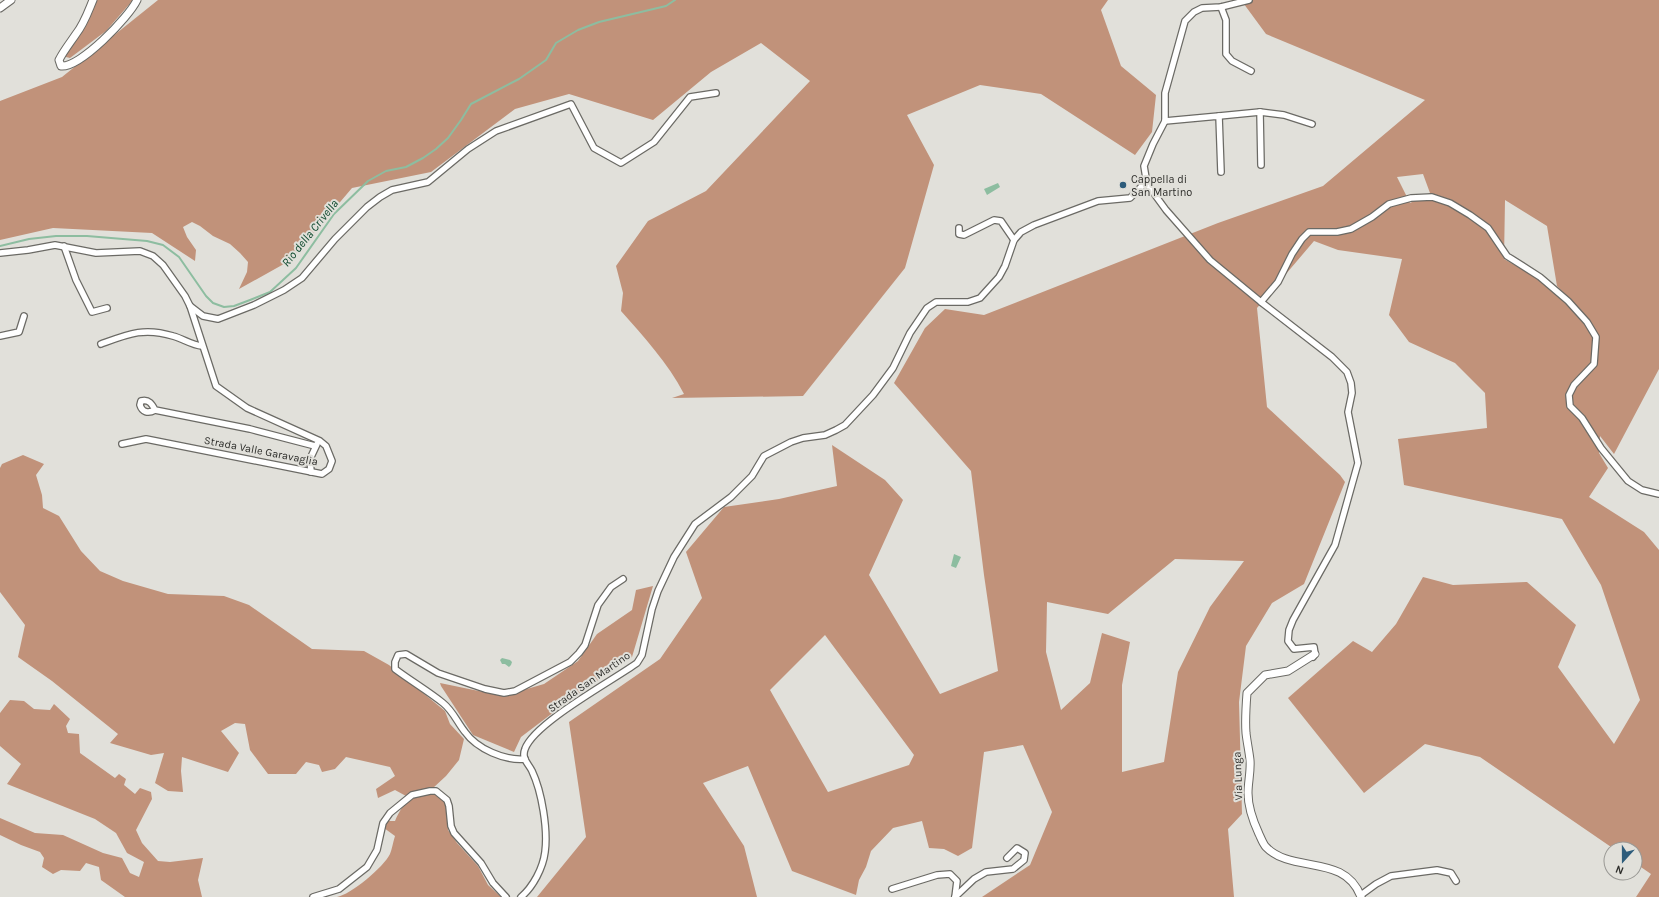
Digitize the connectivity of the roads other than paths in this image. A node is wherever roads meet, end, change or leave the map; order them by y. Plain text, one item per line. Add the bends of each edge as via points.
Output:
1 (11, 0) edge
2 (93, 0) edge
3 (138, 0) edge
4 (1249, 0) edge
5 (1221, 7) junction
6 (0, 8) edge
7 (1251, 71) dead end
8 (716, 93) dead end
9 (1260, 112) junction
10 (1219, 116) junction
11 (1165, 122) junction
12 (1312, 124) dead end
13 (1261, 165) dead end
14 (1221, 172) dead end
15 (1147, 184) junction
16 (959, 228) dead end
17 (1014, 240) junction
18 (64, 246) junction
19 (0, 253) edge
20 (1261, 302) junction
21 (190, 306) junction
22 (107, 308) dead end
23 (24, 316) dead end
24 (0, 336) edge
25 (101, 344) dead end
26 (202, 346) junction
27 (154, 410) dead end
28 (320, 441) junction
29 (122, 444) dead end
30 (315, 446) junction
31 (311, 472) junction
32 (1659, 494) edge
33 (623, 579) dead end
34 (1314, 656) joint
35 (524, 759) junction
36 (1007, 858) dead end
37 (1456, 881) dead end
38 (892, 889) dead end
39 (1361, 896) edge
40 (313, 897) edge
41 (506, 897) edge
42 (521, 897) edge
43 (955, 897) edge

1 - 6 street
2 - 3 street via 77,34 59,60 61,66 74,63 101,42
4 - 5 street
5 - 7 street via 1226,20 1226,54 1232,61
5 - 11 street via 1202,8 1185,21 1165,93
8 - 21 street, Strada Valle Garavaglia via 690,97 654,142 621,163 594,148 571,104 496,131 468,149 428,182 392,190 380,197 335,239 302,278 284,290 254,305 218,318 203,316
9 - 10 street
9 - 12 street via 1284,115
9 - 13 street
10 - 11 street
10 - 14 street
11 - 15 street via 1144,166
15 - 17 street via 1130,198 1098,201 1034,225 1021,232
15 - 20 street via 1210,260
16 - 17 street via 959,234 964,235 994,220 1001,221
17 - 35 street, Strada San Martino via 1005,266 980,298 968,302 936,302 927,308 910,333 893,368 873,395 845,425 825,434 791,442 764,456 752,476 731,497 695,524 674,557 658,591 642,655 637,663 560,713 542,728 525,749
18 - 19 street, Strada Valle Garavaglia
18 - 21 street, Strada Valle Garavaglia via 96,253 140,251 152,256 163,265
18 - 22 street via 76,280 92,312
20 - 32 street via 1278,282 1292,254 1309,232 1351,229 1388,204 1411,198 1432,197 1450,203 1488,228 1507,256 1540,276 1587,322 1596,337 1594,364 1574,385 1569,395 1570,406 1582,418 1601,448 1628,481 1642,490
20 - 34 street via 1332,357 1347,372 1351,383 1352,393 1348,412 1358,463 1335,545 1289,630 1288,640 1294,649 1314,647
21 - 26 street, Strada Valle Garavaglia
23 - 24 street via 19,332
25 - 26 street via 133,332 146,332 174,336
26 - 28 street, Strada Valle Garavaglia via 216,386 247,408
27 - 30 street via 250,429
28 - 30 street
28 - 31 street, Strada Valle Garavaglia via 326,446 332,460 322,474
29 - 31 street, Strada Valle Garavaglia via 146,439
30 - 31 street via 310,459
33 - 35 street via 611,587 598,605 585,645 579,653 570,662 515,691 504,693 485,689 438,673 406,654 398,656 394,662 395,669 452,711 466,734 480,745 508,759
34 - 39 street, Via Lunga via 1288,671 1265,675 1247,693 1246,731 1250,761 1248,795 1252,820 1265,847 1281,857 1341,873 1359,889
35 - 42 street via 539,792 546,843 538,873
36 - 43 street via 1017,848 1025,853 1024,860 1013,869 986,872 974,879
37 - 39 street via 1451,873 1437,870 1403,874 1391,876
38 - 43 street via 937,875 950,874 958,881
40 - 41 street via 339,889 366,867 377,850 383,823 390,813 412,796 430,791 436,792 446,800 454,834

